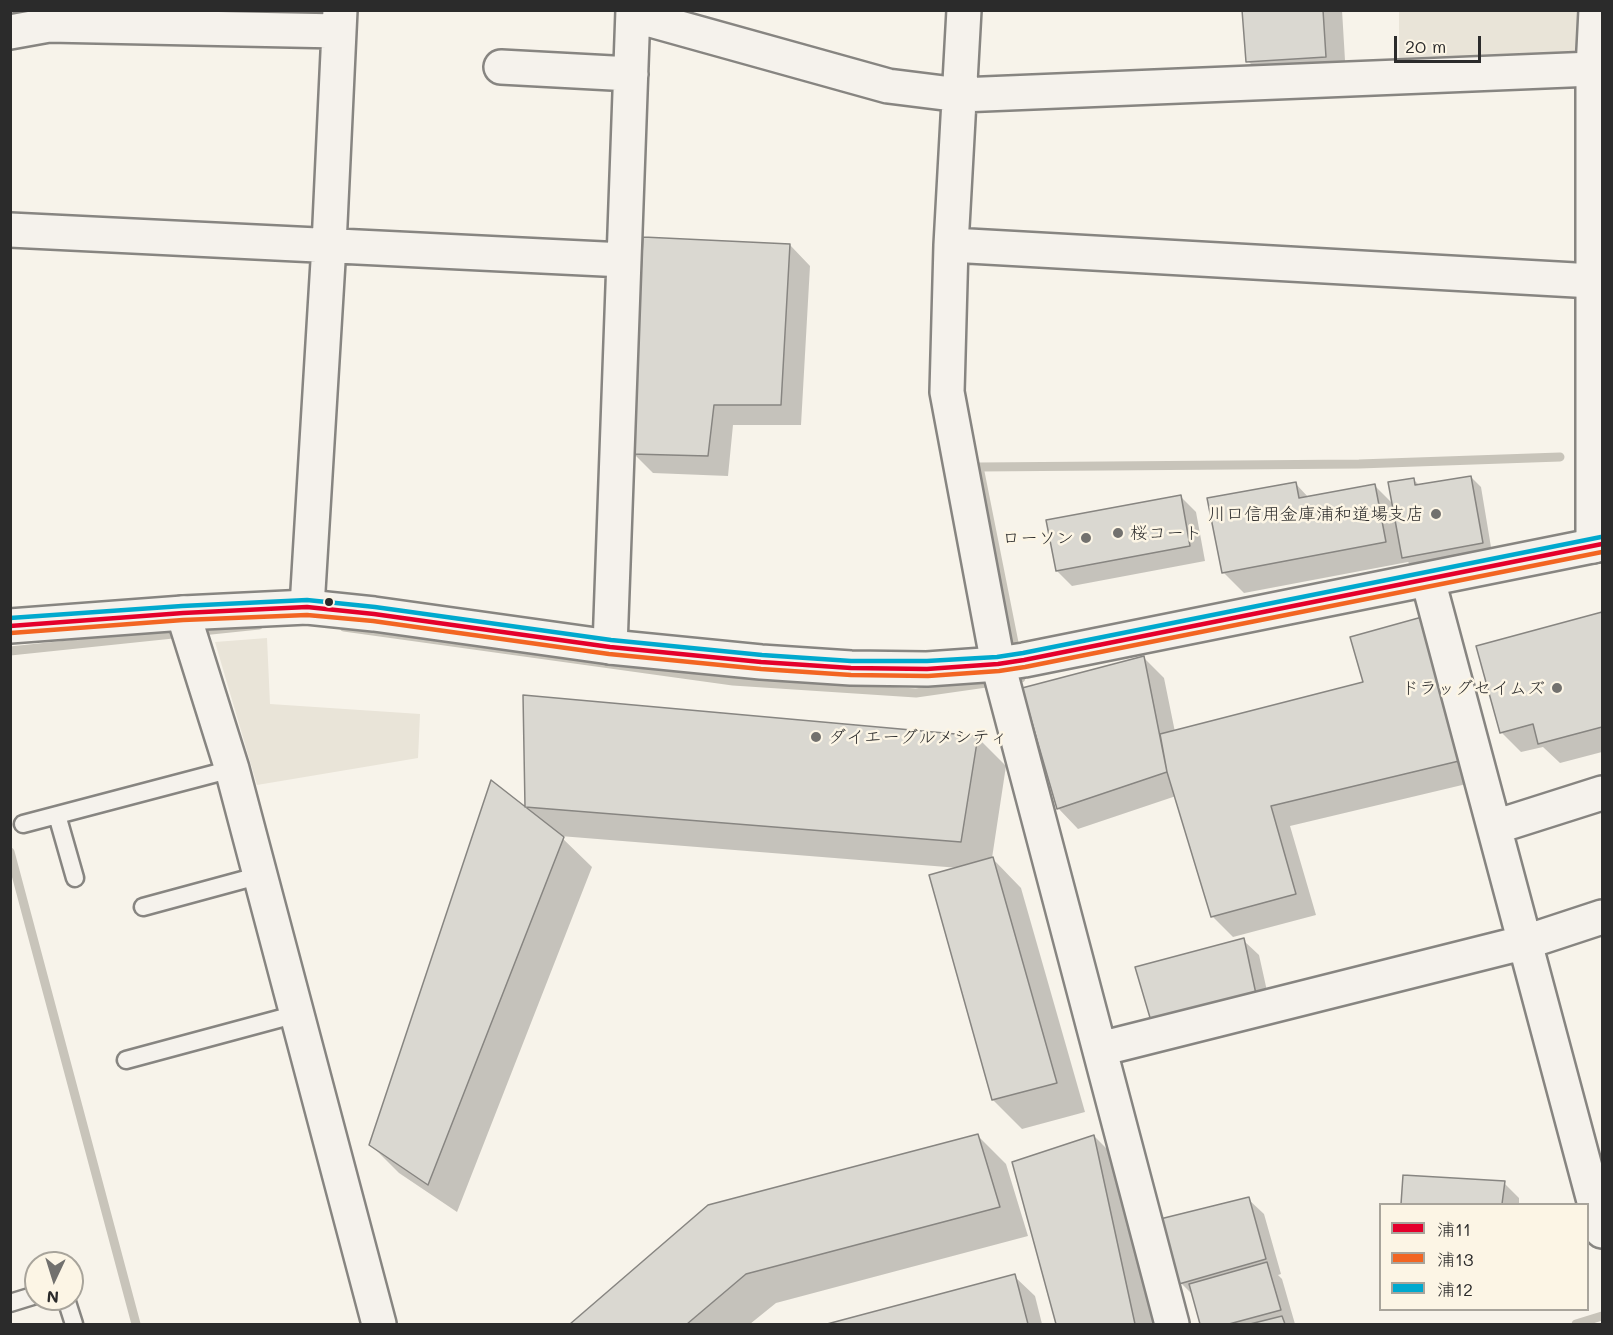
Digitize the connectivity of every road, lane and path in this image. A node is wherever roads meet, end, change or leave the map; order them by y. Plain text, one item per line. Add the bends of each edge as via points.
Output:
1 (964, 10) edge
2 (1596, 10) edge
3 (633, 13) edge
4 (158, 19) edge
5 (340, 21) edge
6 (10, 32) edge
7 (501, 67) dead end
8 (1598, 68) edge
9 (631, 74) junction
10 (960, 95) junction
11 (10, 230) edge
12 (329, 245) junction
13 (951, 245) junction
14 (624, 260) junction
15 (1593, 281) junction
16 (1598, 545) edge
17 (1428, 580) junction
18 (307, 607) junction
19 (183, 613) junction
20 (10, 626) edge
21 (610, 647) junction
22 (998, 664) junction
23 (232, 769) junction
24 (1602, 794) edge
25 (57, 815) junction
26 (23, 824) dead end
27 (1494, 827) junction
28 (261, 875) junction
29 (75, 878) dead end
30 (143, 907) dead end
31 (1602, 917) edge
32 (1526, 942) junction
33 (297, 1014) junction
34 (1100, 1049) junction
35 (126, 1060) dead end
36 (1602, 1231) edge
37 (379, 1324) edge
38 (1172, 1324) edge

1 - 10 street
2 - 8 street
3 - 9 street
3 - 10 street via 888,86
4 - 5 street
4 - 6 street via 49,25
5 - 12 street
7 - 9 street
8 - 10 street
8 - 15 street
9 - 14 street
10 - 13 street
11 - 12 street
12 - 14 street
12 - 18 street
13 - 15 street
13 - 22 street via 947,392
14 - 21 street
15 - 16 street
16 - 17 street
17 - 22 street
17 - 27 street
18 - 19 street
18 - 21 street
19 - 20 street
19 - 23 street
21 - 22 street via 851,668 927,669
22 - 34 street
23 - 25 lane
23 - 28 street
24 - 27 street
25 - 26 lane
25 - 29 lane
27 - 32 street
28 - 30 lane
28 - 33 street
31 - 32 street
32 - 34 street
32 - 36 street
33 - 35 lane
33 - 37 street
34 - 38 street

